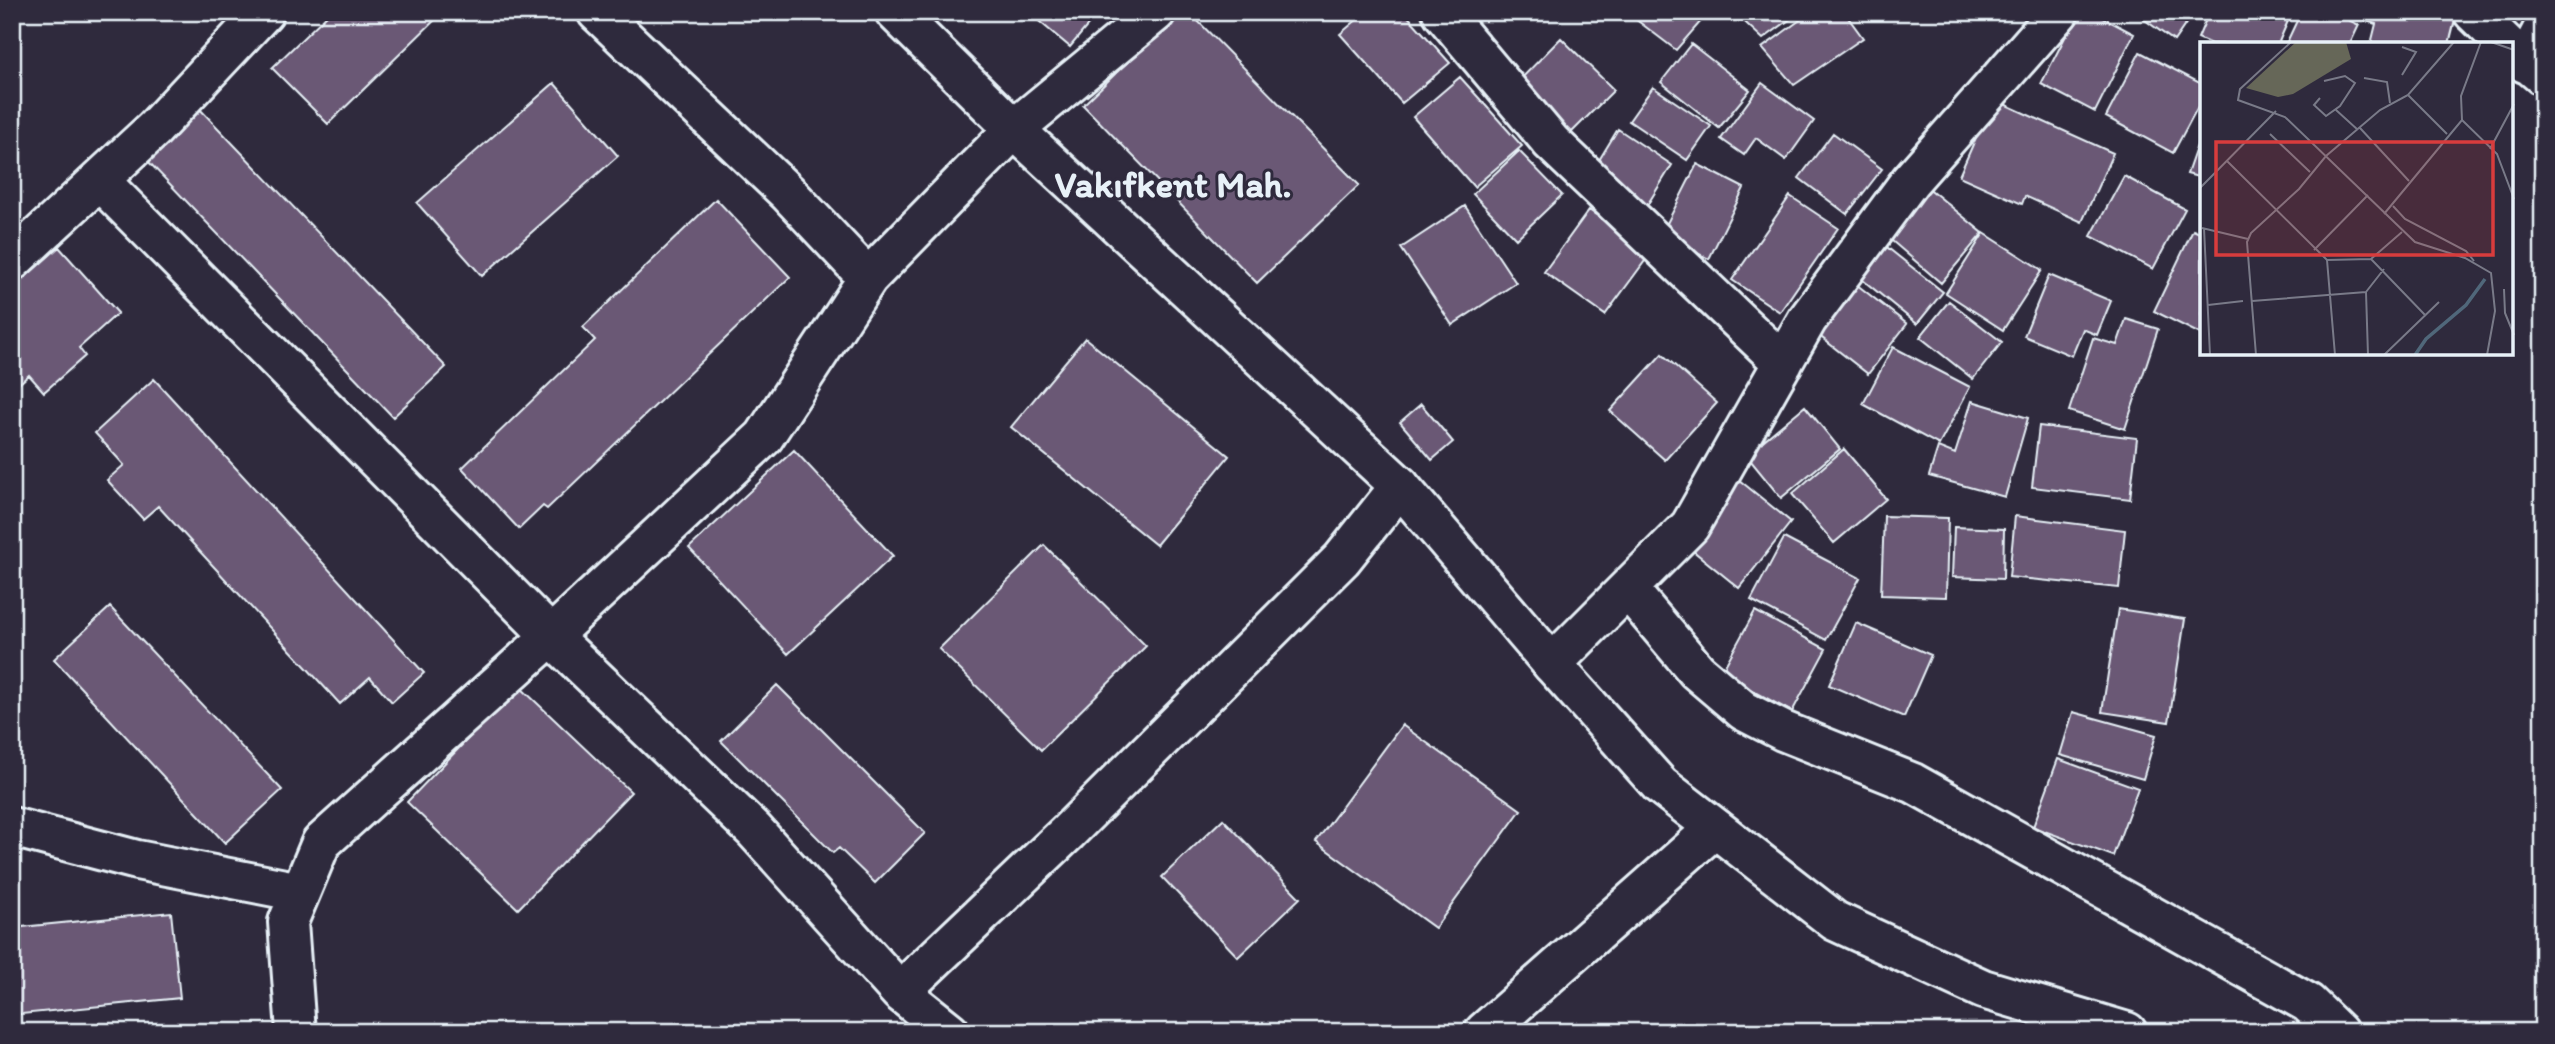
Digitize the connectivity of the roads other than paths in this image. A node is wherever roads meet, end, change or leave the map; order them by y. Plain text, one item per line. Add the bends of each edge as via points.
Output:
1 (264, 12) edge
2 (597, 12) edge
3 (895, 12) edge
4 (1156, 12) edge
5 (1442, 12) edge
6 (2059, 12) edge
7 (2473, 12) edge
8 (2543, 29) edge
9 (2504, 42) edge
10 (2521, 58) edge
11 (1014, 129) junction
12 (99, 180) junction
13 (12, 261) edge
14 (868, 278) junction
15 (1783, 363) junction
16 (1399, 486) junction
17 (1628, 589) junction
18 (551, 636) junction
19 (1552, 664) junction
20 (12, 827) edge
21 (1715, 828) junction
22 (300, 892) junction
23 (900, 992) junction
24 (296, 1032) edge
25 (950, 1032) edge
26 (1484, 1032) edge
27 (2126, 1032) edge
28 (2338, 1032) edge

1 - 12 street via 154,129
2 - 14 street via 788,193
3 - 11 street
4 - 11 street
5 - 15 street via 1551,142
6 - 15 street via 1910,181 1807,320
7 - 9 street
8 - 10 street
11 - 14 street
11 - 16 street
12 - 13 street
12 - 18 street
14 - 18 street via 764,437
15 - 17 street via 1690,526
16 - 19 street
16 - 23 street via 1342,559
17 - 19 street
17 - 28 street via 1696,671 1745,710 1783,731 1913,783 2308,1003
18 - 22 street via 321,843
18 - 23 street via 754,830
19 - 21 street via 1660,785
20 - 22 street via 137,860
21 - 26 street
21 - 27 street via 1835,921 1983,989
22 - 24 street via 288,922
23 - 25 street

